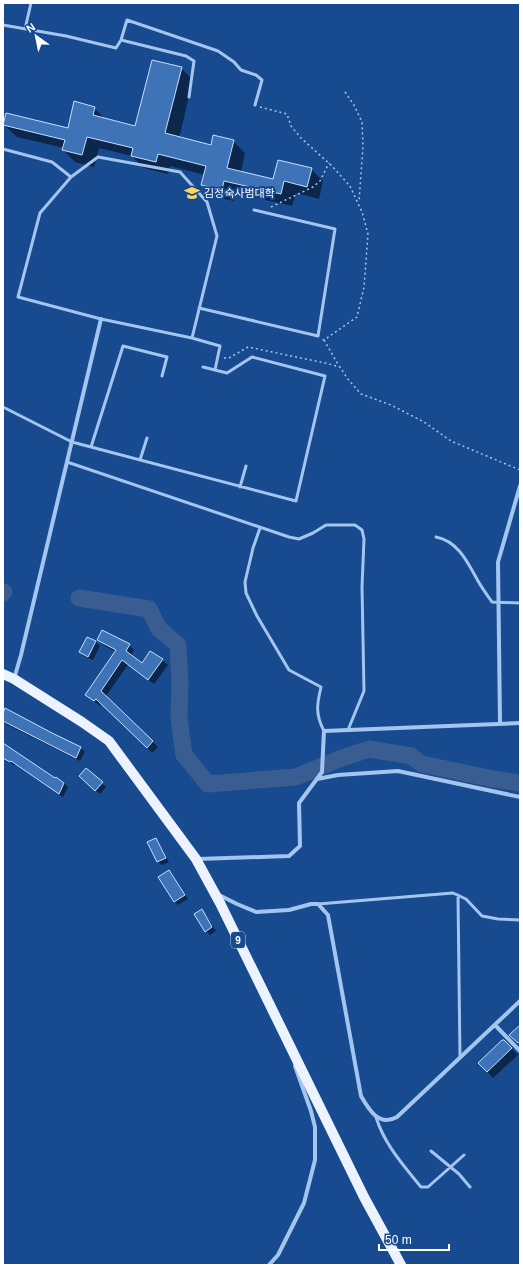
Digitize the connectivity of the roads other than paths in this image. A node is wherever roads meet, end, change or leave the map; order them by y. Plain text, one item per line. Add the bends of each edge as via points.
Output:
1 (31, 3) edge
2 (3, 25) edge
3 (25, 29) junction
4 (121, 40) junction
5 (189, 97) dead end
6 (255, 105) road end
7 (3, 149) edge
8 (70, 177) junction
9 (254, 210) dead end
10 (199, 308) junction
11 (101, 319) junction
12 (192, 338) junction
13 (203, 367) dead end
14 (216, 370) junction
15 (162, 376) dead end
16 (3, 407) edge
17 (147, 438) dead end
18 (72, 442) junction
19 (91, 447) junction
20 (140, 460) junction
21 (67, 462) junction
22 (246, 466) dead end
23 (520, 486) edge
24 (240, 487) junction
25 (260, 528) junction
26 (436, 537) dead end
27 (498, 603) junction
28 (520, 603) edge
29 (3, 674) edge
30 (14, 679) junction
31 (500, 723) junction
32 (520, 723) edge
33 (348, 730) junction
34 (324, 731) junction
35 (317, 779) junction
36 (520, 798) edge
37 (196, 860) junction
38 (214, 892) junction
39 (458, 895) junction
40 (318, 904) junction
41 (520, 920) edge
42 (520, 1001) edge
43 (495, 1025) junction
44 (283, 1033) junction
45 (520, 1051) edge
46 (460, 1058) junction
47 (376, 1117) junction
48 (431, 1151) dead end
49 (464, 1155) dead end
50 (450, 1167) junction
51 (470, 1187) dead end
52 (269, 1265) edge
53 (401, 1265) edge

1 - 3 lane
2 - 3 lane
3 - 4 lane via 116,48
4 - 5 lane via 186,56 194,61
4 - 6 lane via 127,20 218,51 241,70 256,74 262,80
7 - 8 lane via 52,162
8 - 10 lane via 98,157 180,172 207,202 217,236
8 - 11 lane via 40,213 18,297
9 - 10 lane via 335,229 318,336
10 - 12 lane
11 - 12 lane
11 - 18 street
12 - 14 lane via 220,346
13 - 14 lane
14 - 24 lane via 227,372 252,357 325,376 296,501
15 - 19 lane via 168,357 123,346
16 - 18 lane
17 - 20 lane
18 - 19 lane
18 - 21 street
19 - 20 lane
20 - 24 lane
21 - 25 lane
21 - 30 street
22 - 24 lane
23 - 27 street via 498,562
25 - 33 lane via 299,539 326,525 355,525 362,530 364,691
25 - 34 lane via 245,582 246,593 289,670 321,687 317,705 318,721
26 - 27 lane via 455,547 492,602
27 - 28 lane
27 - 31 street
29 - 30 main road, 9
30 - 37 main road, 9 via 109,741
31 - 32 street
31 - 33 street
33 - 34 street
34 - 35 street via 322,772
35 - 36 street via 398,771
35 - 37 street via 299,803 300,846 289,856
37 - 38 main road, 9
38 - 40 street via 256,912 289,910
38 - 44 main road, 9
39 - 40 lane via 453,893
39 - 41 lane via 466,899 482,916
39 - 46 lane
40 - 47 street via 328,915 361,1096
42 - 43 street
43 - 45 street
43 - 46 street
44 - 52 street via 313,1116 315,1160 304,1203 278,1254
44 - 53 main road, 9 via 364,1197
46 - 47 street via 397,1117 391,1120
47 - 50 lane via 380,1130 399,1160 421,1187 428,1187
48 - 50 lane
49 - 50 lane
50 - 51 lane

